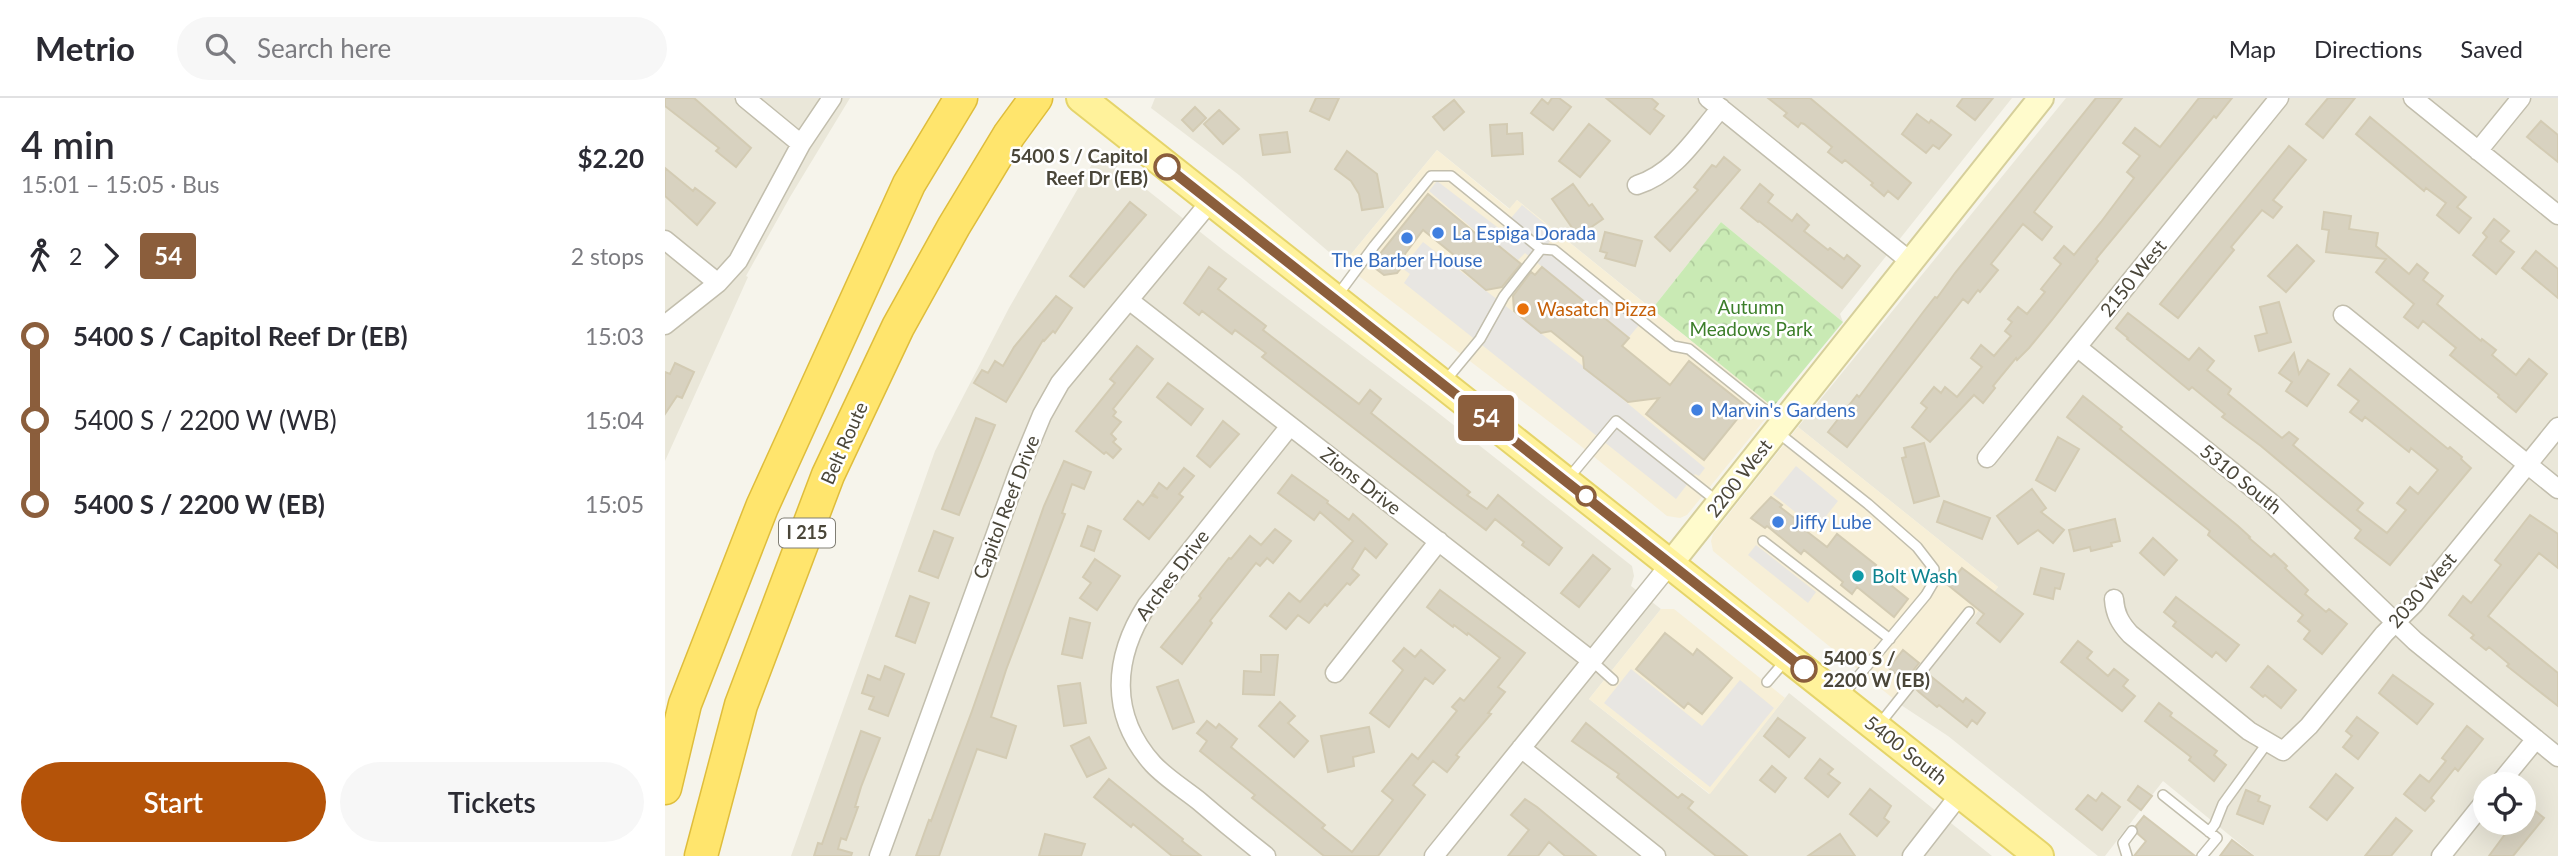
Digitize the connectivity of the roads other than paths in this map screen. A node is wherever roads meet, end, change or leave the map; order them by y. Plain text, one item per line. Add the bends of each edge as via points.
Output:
1 (745, 98) edge
2 (832, 98) edge
3 (961, 98) edge
4 (1036, 98) edge
5 (1081, 98) edge
6 (2041, 98) edge
7 (2279, 98) edge
8 (2413, 98) edge
9 (2521, 98) edge
10 (1714, 103) edge
11 (801, 144) junction
12 (2478, 151) junction
13 (1637, 185) dead end
14 (1210, 202) junction
15 (2558, 215) edge
16 (665, 240) edge
17 (1541, 249) junction
18 (1911, 262) junction
19 (718, 283) junction
20 (1335, 299) junction
21 (1130, 301) junction
22 (2343, 315) dead end
23 (665, 325) edge
24 (2077, 347) junction
25 (1443, 384) junction
26 (1290, 426) junction
27 (2558, 426) edge
28 (1779, 427) junction
29 (1987, 458) dead end
30 (2528, 464) junction
31 (1566, 481) junction
32 (2558, 489) edge
33 (1719, 503) junction
34 (1439, 541) junction
35 (1763, 541) dead end
36 (1671, 563) junction
37 (2114, 599) dead end
38 (1969, 612) dead end
39 (2396, 622) junction
40 (1890, 639) junction
41 (1788, 657) junction
42 (1592, 661) junction
43 (1335, 673) dead end
44 (1613, 680) dead end
45 (1767, 682) dead end
46 (1840, 698) junction
47 (1877, 728) junction
48 (2536, 738) junction
49 (2276, 746) junction
50 (1521, 748) junction
51 (2558, 757) edge
52 (2509, 772) edge
53 (665, 788) edge
54 (1961, 793) junction
55 (2163, 795) dead end
56 (2473, 816) edge
57 (2131, 831) dead end
58 (2209, 832) junction
59 (701, 856) edge
60 (879, 856) edge
61 (1266, 856) edge
62 (1434, 856) edge
63 (1655, 856) edge
64 (1912, 856) edge
65 (2039, 856) edge
66 (2127, 856) edge
67 (2202, 856) edge
68 (2441, 856) edge

1 - 11 street
2 - 11 street
3 - 53 highway, I 215 via 909,184 762,507 685,704
4 - 59 highway, Belt Route / I 215 via 954,226 898,327 828,475 741,705
5 - 14 main road, 5400 South
6 - 18 street, 2200 West
7 - 24 street, 2150 West
8 - 12 street
9 - 12 street
10 - 13 street via 1671,168 1655,180
10 - 18 street
11 - 19 street via 738,261
12 - 15 street
14 - 20 main road, 5400 South
14 - 21 street, Capitol Reef Drive
16 - 19 street
17 - 20 lane via 1451,176 1431,176
17 - 25 lane via 1504,296 1480,339
17 - 28 lane via 1554,250 1673,346 1689,349
18 - 28 street, 2200 West
19 - 23 street
20 - 25 main road, 5400 South
21 - 26 street, Zions Drive
21 - 60 street, Capitol Reef Drive via 1067,374 1041,415
22 - 30 street
24 - 29 street, 2150 West
24 - 39 street, 5310 South via 2270,502
25 - 31 main road, 5400 South
26 - 34 street, Zions Drive
26 - 61 street, Arches Drive via 1147,605 1126,645 1121,666 1125,717 1154,765
27 - 30 street, 2030 West
28 - 33 street, 2200 West
28 - 40 lane via 1930,561 1935,576 1931,588
30 - 32 street
30 - 39 street, 2030 West
31 - 33 lane via 1616,421
31 - 36 main road, 5400 South
33 - 36 street, 2200 West
34 - 42 street, Zions Drive
34 - 43 street
35 - 40 lane
36 - 41 main road, 5400 South
36 - 42 street, 2200 West
37 - 49 street via 2115,612 2130,635 2249,731
38 - 47 lane
39 - 48 street, 5310 South
39 - 49 street, 2030 West via 2309,726
40 - 46 lane
41 - 45 lane
41 - 46 main road, 5400 South
42 - 44 lane
42 - 50 street, 2200 West
46 - 47 main road, 5400 South
47 - 54 main road, 5400 South
48 - 51 street, 5310 South
48 - 52 street
49 - 58 lane via 2223,804
50 - 62 street, 2200 West
50 - 63 street
54 - 64 street
54 - 65 main road, 5400 South
55 - 58 lane
56 - 68 street
57 - 66 lane via 2123,843
58 - 67 lane via 2217,838

